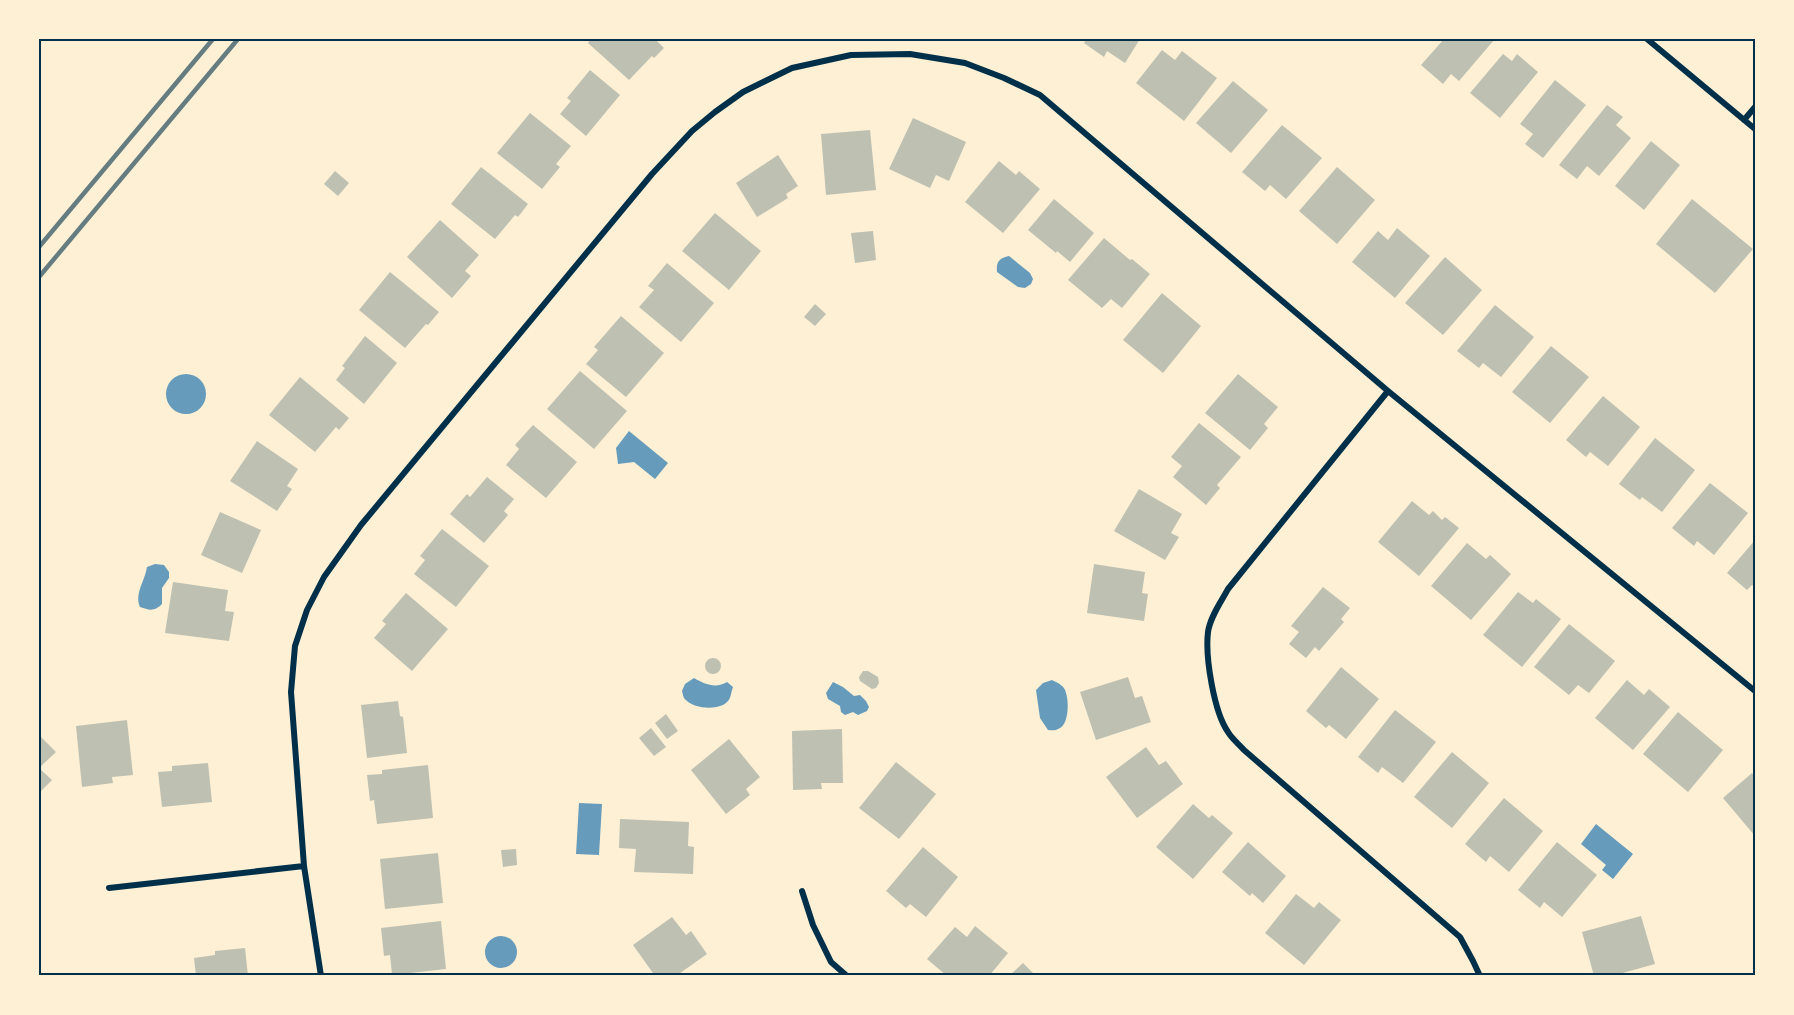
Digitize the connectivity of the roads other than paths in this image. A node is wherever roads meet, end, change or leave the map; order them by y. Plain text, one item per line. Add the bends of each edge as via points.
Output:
1 (1647, 39) edge
2 (1755, 107) edge
3 (1744, 120) junction
4 (1755, 129) edge
5 (1388, 391) junction
6 (1755, 691) edge
7 (304, 866) junction
8 (109, 888) dead end
9 (802, 891) dead end
10 (321, 976) edge
11 (847, 976) edge
12 (1480, 976) edge

1 - 3 street
2 - 3 street
3 - 4 street
5 - 6 street
5 - 7 street via 1040,95 965,63 910,54 851,55 792,68 715,111 660,165 361,525 324,578 307,610 295,646 291,692
5 - 12 street via 1228,589 1208,631 1211,682 1227,731 1238,744 1460,937
7 - 8 street
7 - 10 street
9 - 11 street via 813,926 831,962

